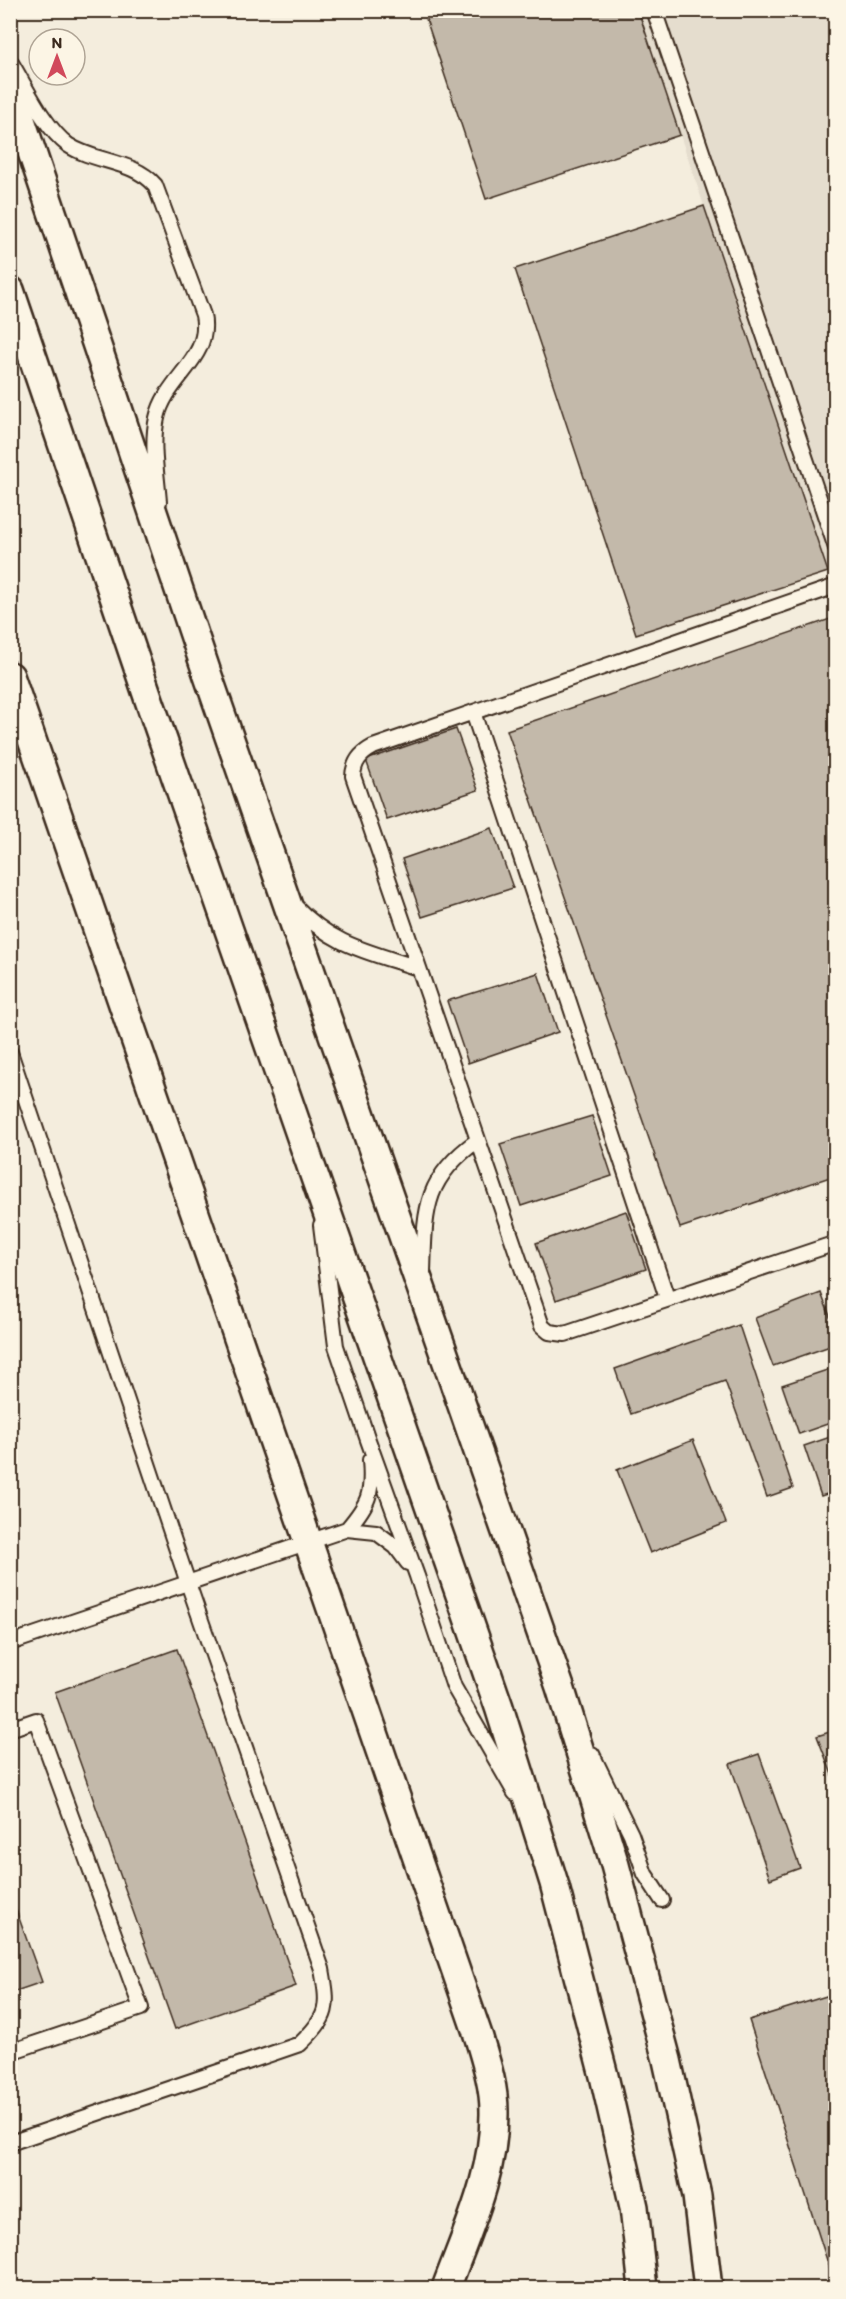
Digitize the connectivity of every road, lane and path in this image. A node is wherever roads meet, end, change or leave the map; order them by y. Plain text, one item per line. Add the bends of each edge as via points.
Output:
1 (654, 10) edge
2 (10, 61) edge
3 (10, 87) edge
4 (10, 290) edge
5 (160, 531) junction
6 (836, 548) edge
7 (836, 586) edge
8 (10, 676) edge
9 (473, 712) junction
10 (283, 894) junction
11 (418, 968) junction
12 (10, 1052) edge
13 (478, 1140) junction
14 (315, 1179) junction
15 (836, 1243) edge
16 (423, 1293) junction
17 (667, 1298) junction
18 (368, 1440) junction
19 (347, 1529) junction
20 (307, 1541) junction
21 (417, 1576) junction
22 (189, 1582) junction
23 (10, 1643) edge
24 (560, 1687) junction
25 (10, 1729) edge
26 (536, 1828) junction
27 (662, 1900) dead end
28 (10, 2052) edge
29 (10, 2143) edge
30 (446, 2289) edge
31 (643, 2289) edge
32 (708, 2289) edge

1 - 6 lane
2 - 5 lane via 50,126 69,145 139,171 155,185 203,315 202,345 168,390 157,418 154,434
3 - 5 street
4 - 14 street
5 - 10 street
7 - 9 lane
8 - 20 street
9 - 11 lane via 364,751 354,767 353,776
9 - 17 lane
10 - 11 lane via 306,918 334,938 363,952
10 - 16 street
11 - 13 lane
12 - 22 lane
13 - 16 lane via 440,1176 426,1208
13 - 17 lane via 538,1317 549,1332 565,1334
14 - 18 lane via 336,1346
14 - 26 street via 499,1707
15 - 17 lane
16 - 24 street
18 - 19 lane via 372,1481 365,1508
18 - 21 lane
19 - 20 lane
19 - 21 lane via 376,1532 396,1547
20 - 22 lane
20 - 30 street via 490,2074 493,2143 486,2178
21 - 26 lane via 453,1687
22 - 23 lane
22 - 29 lane via 321,1969 327,2000 318,2026 300,2044
24 - 27 lane via 631,1834 645,1874
24 - 32 street via 615,1865 667,2060 697,2196
25 - 28 lane via 36,1720 141,2008
26 - 31 street via 554,1883 609,2098 634,2207

